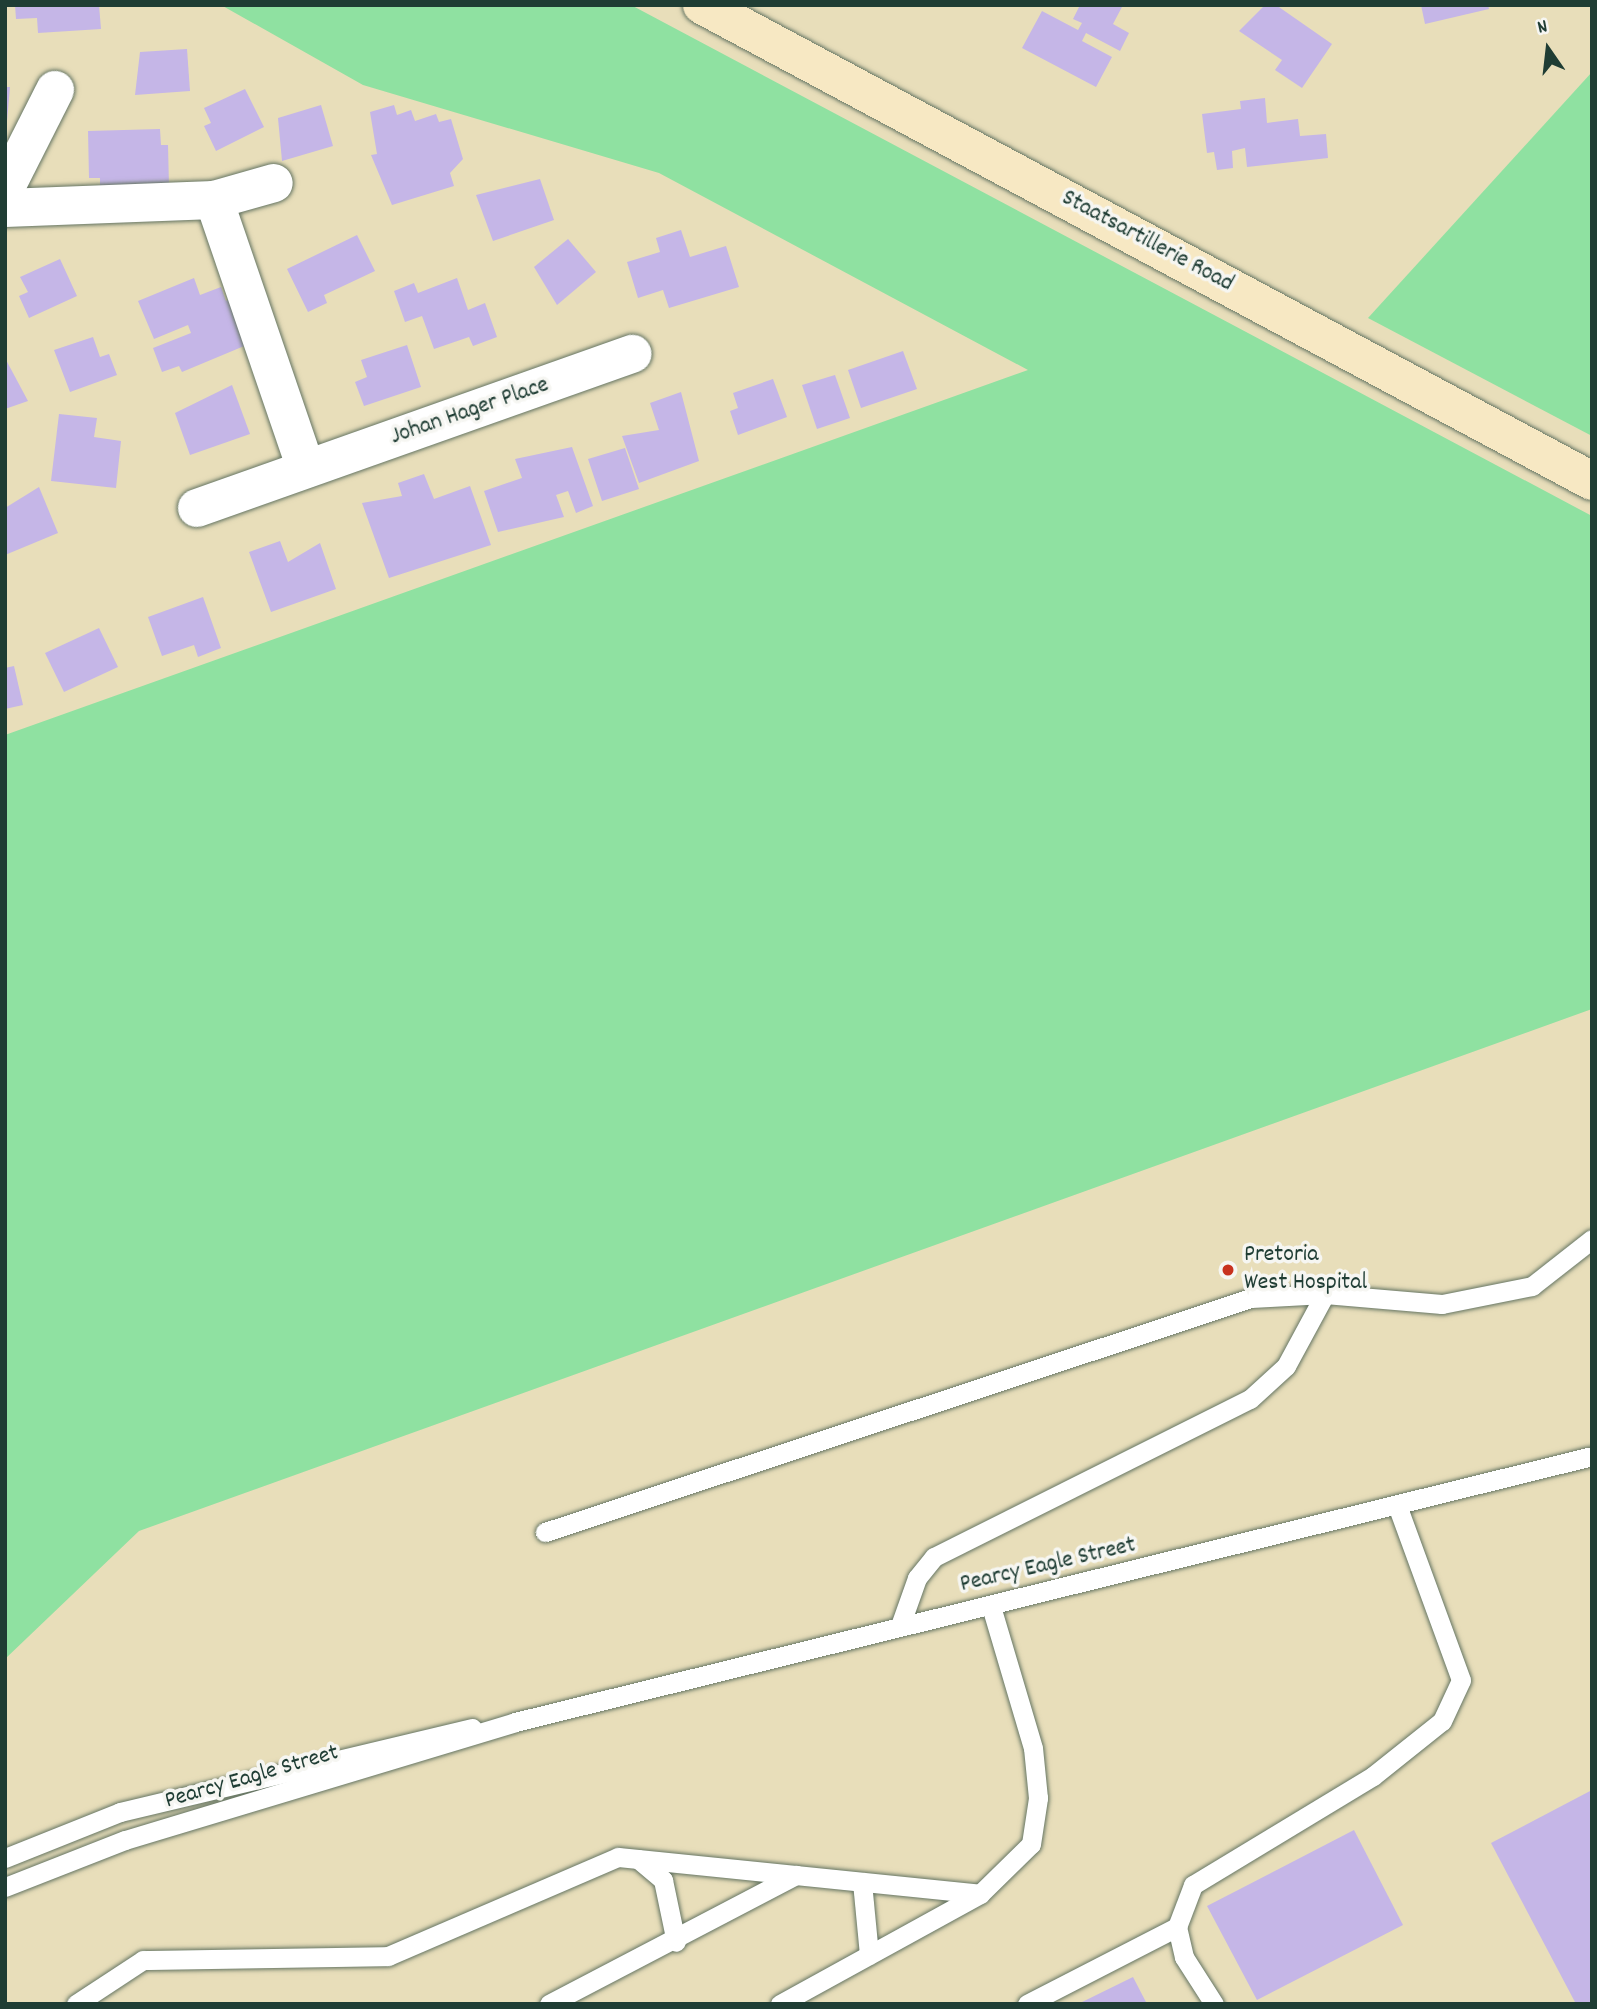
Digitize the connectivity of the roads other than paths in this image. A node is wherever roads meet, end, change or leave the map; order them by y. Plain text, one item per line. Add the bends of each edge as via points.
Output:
1 (702, 5) edge
2 (55, 90) dead end
3 (274, 183) dead end
4 (5, 189) edge
5 (214, 200) junction
6 (5, 208) edge
7 (633, 354) dead end
8 (306, 469) junction
9 (1592, 481) edge
10 (197, 508) dead end
11 (1592, 1239) edge
12 (1325, 1294) junction
13 (1592, 1456) edge
14 (1397, 1505) junction
15 (545, 1532) dead end
16 (991, 1606) junction
17 (901, 1623) junction
18 (514, 1722) junction
19 (5, 1858) edge
20 (637, 1858) junction
21 (796, 1875) junction
22 (862, 1882) junction
23 (5, 1887) edge
24 (980, 1894) junction
25 (1177, 1927) junction
26 (676, 1942) junction
27 (869, 1955) junction
28 (100, 1996) edge
29 (76, 2004) edge
30 (549, 2004) edge
31 (780, 2004) edge
32 (1027, 2004) edge
33 (1214, 2004) edge

1 - 9 street, Staatsartillerie Road
2 - 4 street
3 - 5 street
5 - 6 street
5 - 8 street
7 - 8 street, Johan Hager Place
8 - 10 street, Johan Hager Place
11 - 12 lane via 1532,1286 1505,1292 1442,1304
12 - 15 lane via 1251,1298
12 - 17 lane via 1286,1366 1250,1399 934,1557 917,1578
13 - 14 lane, Pearcy Eagle Street
14 - 16 lane, Pearcy Eagle Street
14 - 25 lane via 1461,1680 1442,1721 1373,1776 1194,1885
16 - 17 lane, Pearcy Eagle Street
16 - 24 lane via 1032,1748 1038,1798 1031,1844
17 - 18 lane, Pearcy Eagle Street
18 - 19 lane, Pearcy Eagle Street via 430,1734 120,1812
18 - 23 lane, Pearcy Eagle Street via 125,1840
20 - 21 lane
20 - 26 lane via 663,1880
20 - 28 lane via 618,1857 388,1956 184,1955 143,1961
21 - 22 lane
21 - 26 lane
22 - 24 lane
22 - 27 lane
24 - 27 lane
25 - 32 lane
25 - 33 lane via 1184,1957
26 - 30 lane
27 - 31 lane
28 - 29 lane

